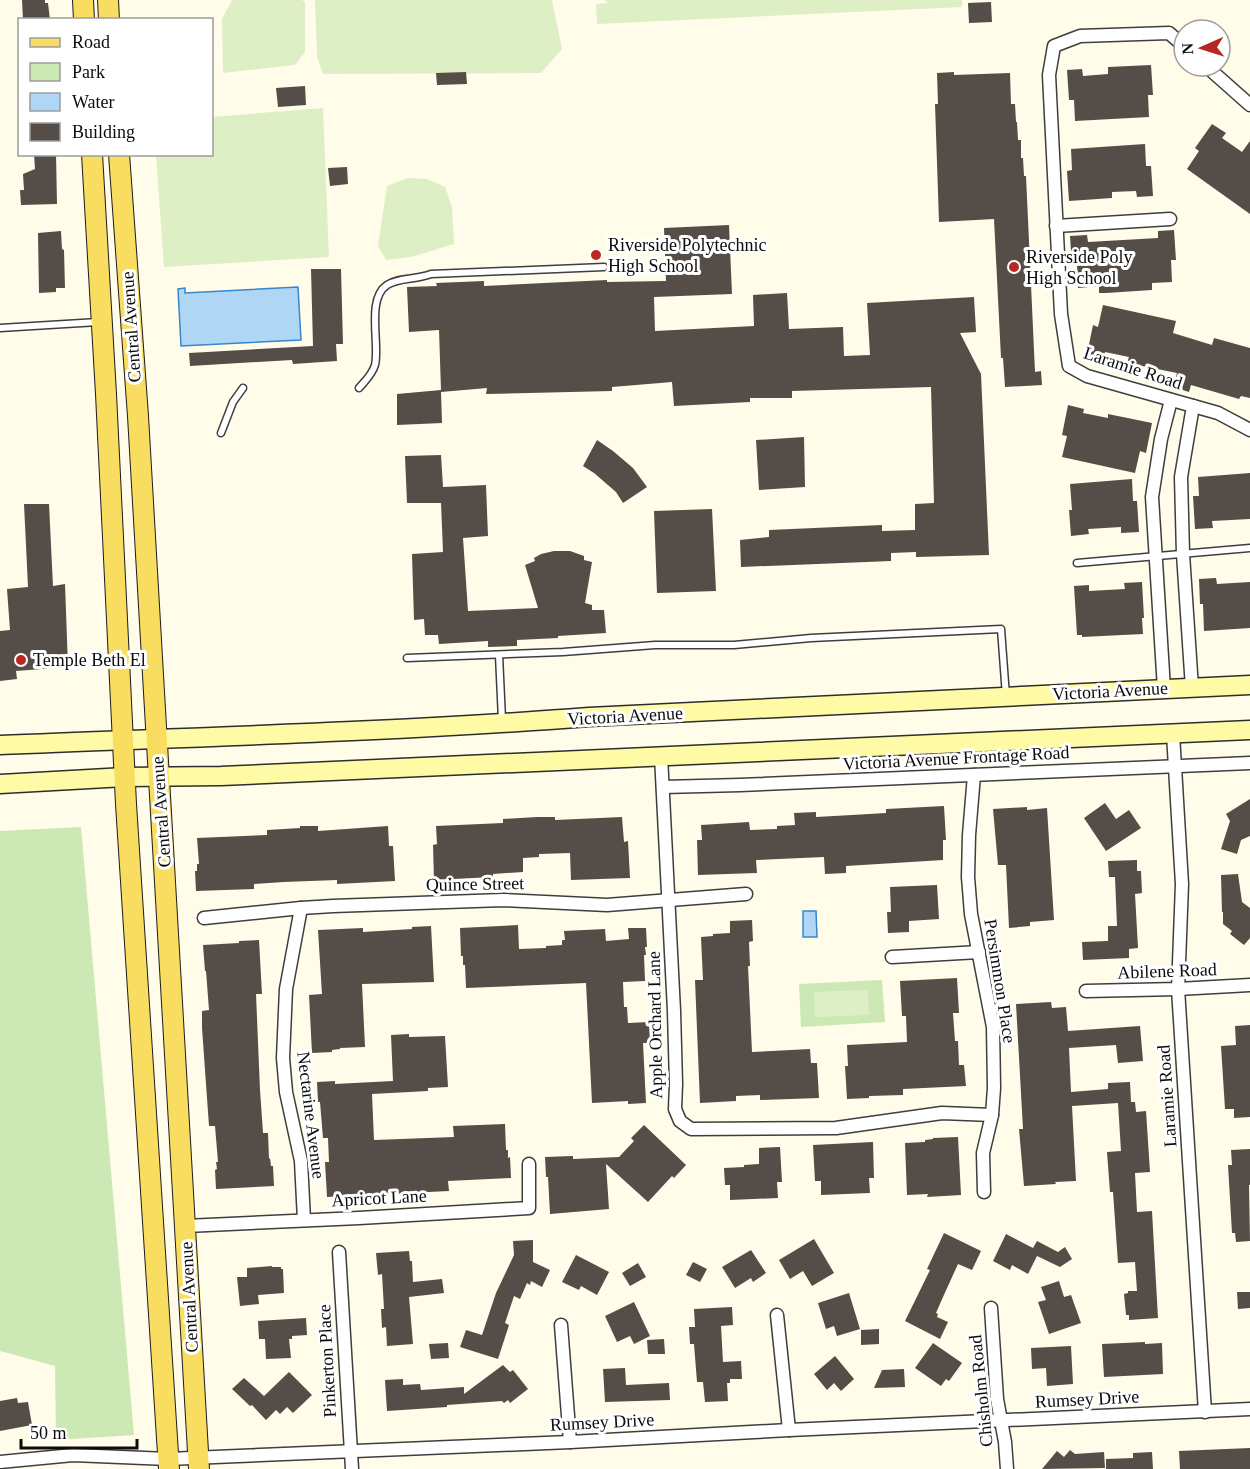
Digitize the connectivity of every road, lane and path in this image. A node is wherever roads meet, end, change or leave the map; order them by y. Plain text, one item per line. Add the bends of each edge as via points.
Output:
1 (83, 0) edge
2 (108, 0) edge
3 (84, 18) edge
4 (109, 18) edge
5 (1172, 36) edge
6 (1220, 78) edge
7 (1250, 105) edge
8 (92, 156) edge
9 (119, 156) edge
10 (1170, 219) dead end
11 (1056, 226) junction
12 (604, 267) dead end
13 (102, 321) junction
14 (0, 328) edge
15 (243, 388) dead end
16 (359, 388) dead end
17 (1171, 400) junction
18 (1193, 406) junction
19 (1250, 430) edge
20 (221, 433) dead end
21 (1250, 548) edge
22 (1183, 554) junction
23 (1156, 556) junction
24 (1077, 563) dead end
25 (499, 655) junction
26 (407, 658) dead end
27 (1250, 685) edge
28 (1192, 688) junction
29 (1164, 689) junction
30 (1006, 697) junction
31 (502, 724) junction
32 (1250, 730) edge
33 (1173, 734) junction
34 (123, 740) junction
35 (157, 740) junction
36 (0, 745) edge
37 (661, 756) junction
38 (1250, 763) edge
39 (1175, 766) junction
40 (974, 775) junction
41 (158, 776) junction
42 (125, 777) junction
43 (0, 784) edge
44 (663, 788) junction
45 (746, 894) dead end
46 (669, 900) junction
47 (301, 908) junction
48 (204, 918) dead end
49 (978, 952) junction
50 (892, 957) dead end
51 (1250, 985) edge
52 (1178, 989) junction
53 (1086, 991) dead end
54 (992, 1115) junction
55 (529, 1164) dead end
56 (984, 1192) dead end
57 (304, 1220) junction
58 (186, 1226) junction
59 (339, 1251) dead end
60 (991, 1308) dead end
61 (777, 1315) dead end
62 (561, 1325) dead end
63 (1250, 1409) edge
64 (1205, 1412) junction
65 (1002, 1421) junction
66 (789, 1430) junction
67 (570, 1442) junction
68 (350, 1452) junction
69 (0, 1462) edge
70 (198, 1463) edge
71 (23, 1464) edge
72 (168, 1464) edge
73 (352, 1469) edge
74 (1007, 1469) edge

1 - 3 main road
2 - 4 main road
5 - 11 street, Laramie Road via 1080,36 1054,46 1048,75
6 - 7 street
8 - 13 main road, Central Avenue
9 - 35 main road, Central Avenue
10 - 11 street
11 - 17 street, Laramie Road via 1061,314 1070,366 1087,376
12 - 16 lane via 431,274 388,284 377,297 375,309 375,364
13 - 14 lane
13 - 34 main road, Central Avenue
15 - 20 lane via 232,402
17 - 18 street, Laramie Road
17 - 23 street via 1152,497
18 - 19 street, Laramie Road via 1218,413
18 - 22 street via 1181,477
21 - 22 lane
22 - 23 lane
22 - 28 street
23 - 24 lane
23 - 29 street
25 - 26 lane
25 - 30 lane via 1001,629
25 - 31 lane
27 - 28 main road, Victoria Avenue
28 - 29 main road, Victoria Avenue
29 - 30 main road, Victoria Avenue
30 - 31 main road, Victoria Avenue
31 - 35 main road, Victoria Avenue
32 - 33 main road
33 - 37 main road
33 - 39 street, Laramie Road
34 - 35 main road, Victoria Avenue
34 - 36 main road, Victoria Avenue
34 - 42 main road, Central Avenue
35 - 41 main road, Central Avenue
37 - 41 main road
37 - 44 street, Apple Orchard Lane
38 - 39 street, Victoria Avenue Frontage Road
39 - 40 street, Victoria Avenue Frontage Road
39 - 52 street, Laramie Road via 1182,884
40 - 44 street, Victoria Avenue Frontage Road
40 - 49 street, Persimmon Place via 968,877
41 - 42 main road
41 - 58 main road, Central Avenue
42 - 43 main road
42 - 72 main road, Central Avenue
44 - 46 street, Apple Orchard Lane
45 - 46 street, Quince Street
46 - 47 street, Quince Street via 607,905 503,900
46 - 54 street, Apple Orchard Lane via 675,1109 680,1121 691,1129 836,1128 942,1113
47 - 48 street, Quince Street
47 - 57 street, Nectarine Avenue via 286,989 283,1058 301,1161
49 - 50 street
49 - 54 street, Persimmon Place via 993,1027
51 - 52 street, Abilene Road
52 - 53 street, Abilene Road
52 - 64 street, Laramie Road
54 - 56 street, Persimmon Place via 983,1153
55 - 57 street, Apricot Lane via 529,1208
57 - 58 street, Apricot Lane
58 - 70 main road, Central Avenue
59 - 68 street, Pinkerton Place
60 - 65 street, Chisholm Road
61 - 66 street
62 - 67 street
63 - 64 street
64 - 65 street, Rumsey Drive
65 - 66 street, Rumsey Drive
65 - 74 street, Chisholm Road
66 - 67 street, Rumsey Drive
67 - 68 street, Rumsey Drive
68 - 70 street, Rumsey Drive
68 - 73 street, Pinkerton Place
69 - 71 street, Rumsey Drive
70 - 72 street, Rumsey Drive
71 - 72 street, Rumsey Drive via 73,1455

